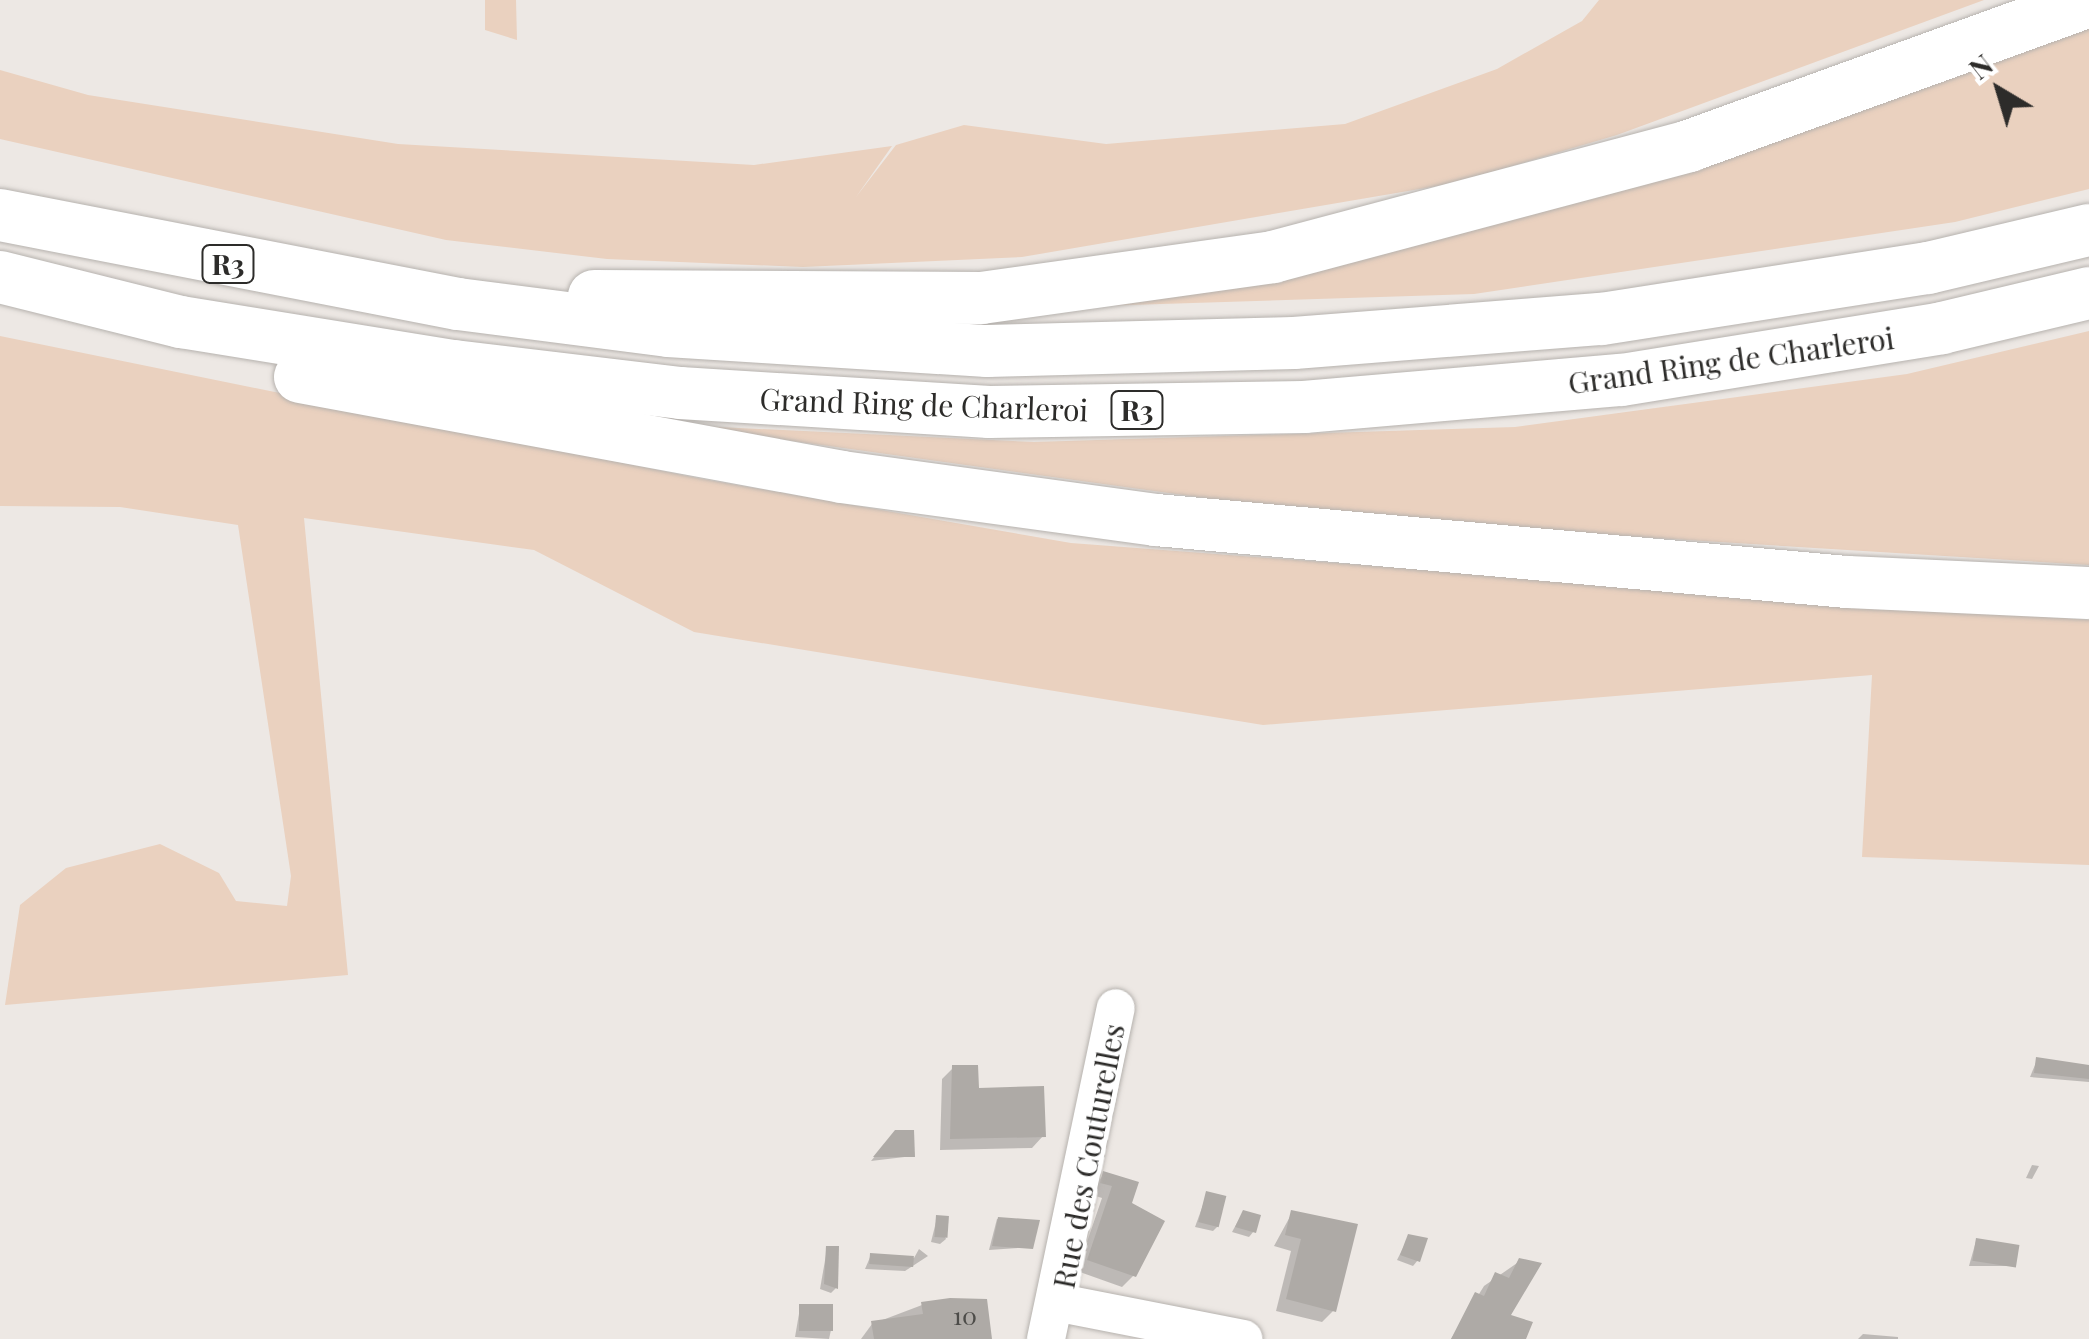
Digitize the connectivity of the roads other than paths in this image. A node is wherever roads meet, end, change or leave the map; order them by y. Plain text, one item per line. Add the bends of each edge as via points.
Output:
1 (2089, 1) edge
2 (0, 215) edge
3 (2089, 230) edge
4 (0, 277) edge
5 (2089, 293) edge
6 (458, 304) junction
7 (181, 322) junction
8 (2089, 593) edge
9 (1116, 1008) dead end
10 (1060, 1303) junction
11 (1046, 1339) edge
12 (1243, 1339) edge

1 - 6 highway via 1690,146 1273,257 982,298 646,292
2 - 6 highway, Grand Ring de Charleroi / R3
3 - 6 highway, Grand Ring de Charleroi / R3 via 1928,268 1602,319 1294,343 987,350 668,331
4 - 7 highway, Grand Ring de Charleroi / R3
5 - 7 highway, Grand Ring de Charleroi / R3 via 1942,328 1622,380 1304,407 989,412 680,393
7 - 8 highway via 272,372 842,476 1512,556
9 - 10 street, Rue des Couturelles
10 - 11 street, Rue des Couturelles
10 - 12 street, Rue des Couturelles

